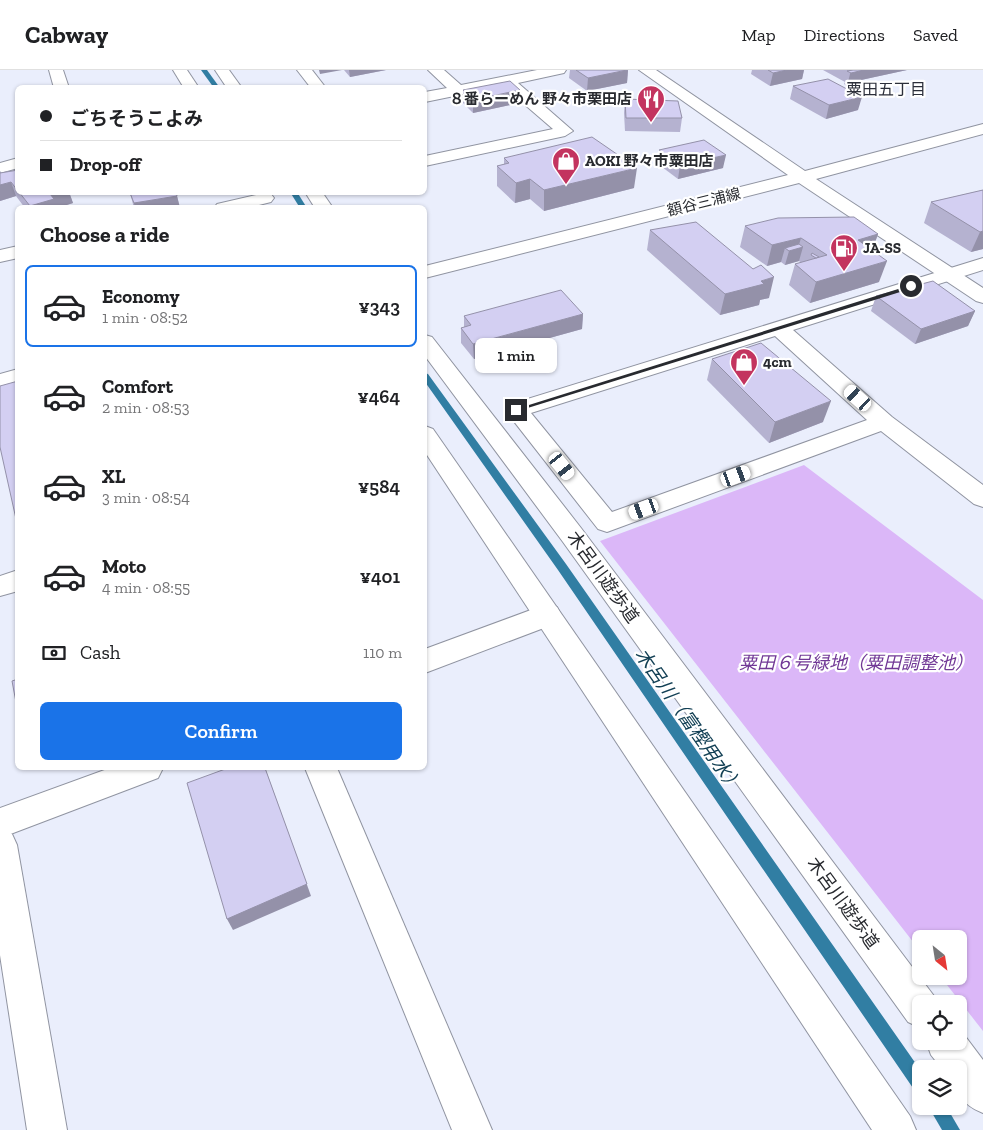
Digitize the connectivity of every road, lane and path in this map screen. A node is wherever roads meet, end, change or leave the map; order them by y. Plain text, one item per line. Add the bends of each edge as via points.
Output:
1 (56, 70) edge
2 (180, 70) edge
3 (222, 70) edge
4 (304, 70) edge
5 (435, 70) edge
6 (560, 70) edge
7 (646, 70) edge
8 (507, 82) junction
9 (61, 85) edge
10 (190, 85) edge
11 (233, 85) edge
12 (316, 85) edge
13 (459, 91) junction
14 (427, 97) edge
15 (983, 129) edge
16 (427, 161) edge
17 (15, 164) edge
18 (0, 168) edge
19 (802, 178) junction
20 (266, 199) edge
21 (237, 205) edge
22 (15, 253) edge
23 (0, 256) edge
24 (983, 264) edge
25 (427, 272) edge
26 (949, 274) junction
27 (983, 297) edge
28 (779, 329) junction
29 (427, 344) edge
30 (15, 377) edge
31 (0, 381) edge
32 (884, 422) junction
33 (429, 445) edge
34 (983, 498) edge
35 (15, 581) edge
36 (0, 586) edge
37 (547, 615) junction
38 (427, 660) edge
39 (142, 770) edge
40 (322, 770) edge
41 (0, 823) edge
42 (0, 844) edge
43 (912, 997) edge
44 (952, 1050) edge
45 (983, 1093) edge
46 (47, 1130) edge
47 (472, 1130) edge
48 (896, 1130) edge

1 - 9 street
2 - 10 street
3 - 11 street
4 - 12 street
5 - 13 street
6 - 8 street
7 - 19 street
8 - 13 street
8 - 16 street via 565,131
13 - 14 street
15 - 19 street, 額谷三浦線
17 - 18 street
19 - 25 street, 額谷三浦線
19 - 26 street
20 - 21 street
22 - 23 street
24 - 26 street
26 - 27 street
26 - 28 street
28 - 32 street
28 - 32 street via 516,410 607,523
29 - 43 street, 木呂川遊歩道
30 - 31 street
32 - 34 street
33 - 37 street
35 - 36 street
37 - 38 street
37 - 48 street
39 - 41 street
40 - 47 street
42 - 46 street
44 - 45 street

